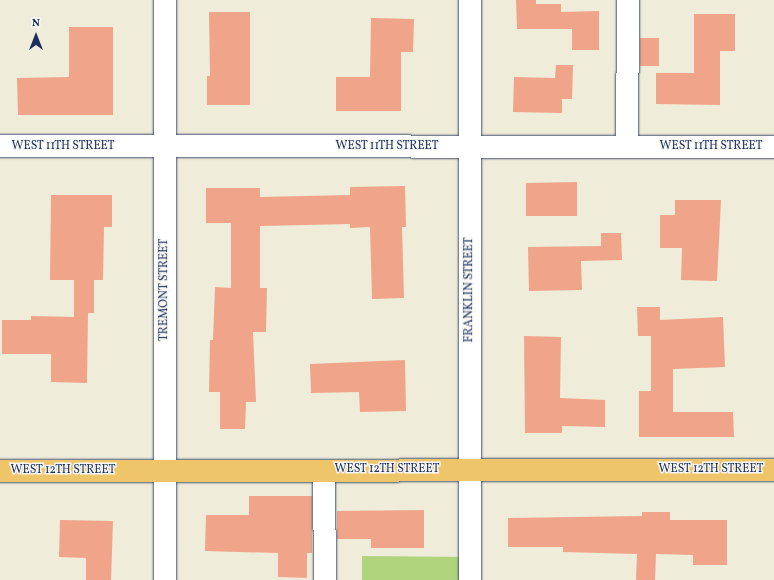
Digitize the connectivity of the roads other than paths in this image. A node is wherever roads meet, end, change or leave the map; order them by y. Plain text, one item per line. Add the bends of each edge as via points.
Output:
1 (165, 0) edge
2 (470, 0) edge
3 (628, 0) edge
4 (0, 146) edge
5 (165, 147) junction
6 (470, 147) junction
7 (627, 147) junction
8 (774, 147) edge
9 (470, 470) junction
10 (774, 470) edge
11 (0, 471) edge
12 (165, 471) junction
13 (324, 471) junction
14 (165, 580) edge
15 (325, 580) edge
16 (470, 580) edge

1 - 5 street, TREMONT STREET
2 - 6 street, FRANKLIN STREET
3 - 7 street
4 - 5 street, WEST 11TH STREET
5 - 6 street, WEST 11TH STREET
5 - 12 street, TREMONT STREET
6 - 7 street, WEST 11TH STREET
6 - 9 street, FRANKLIN STREET
7 - 8 street, WEST 11TH STREET
9 - 10 main road, WEST 12TH STREET
9 - 13 main road, WEST 12TH STREET
9 - 16 street, FRANKLIN STREET
11 - 12 main road, WEST 12TH STREET
12 - 13 main road, WEST 12TH STREET
12 - 14 street, TREMONT STREET
13 - 15 street

